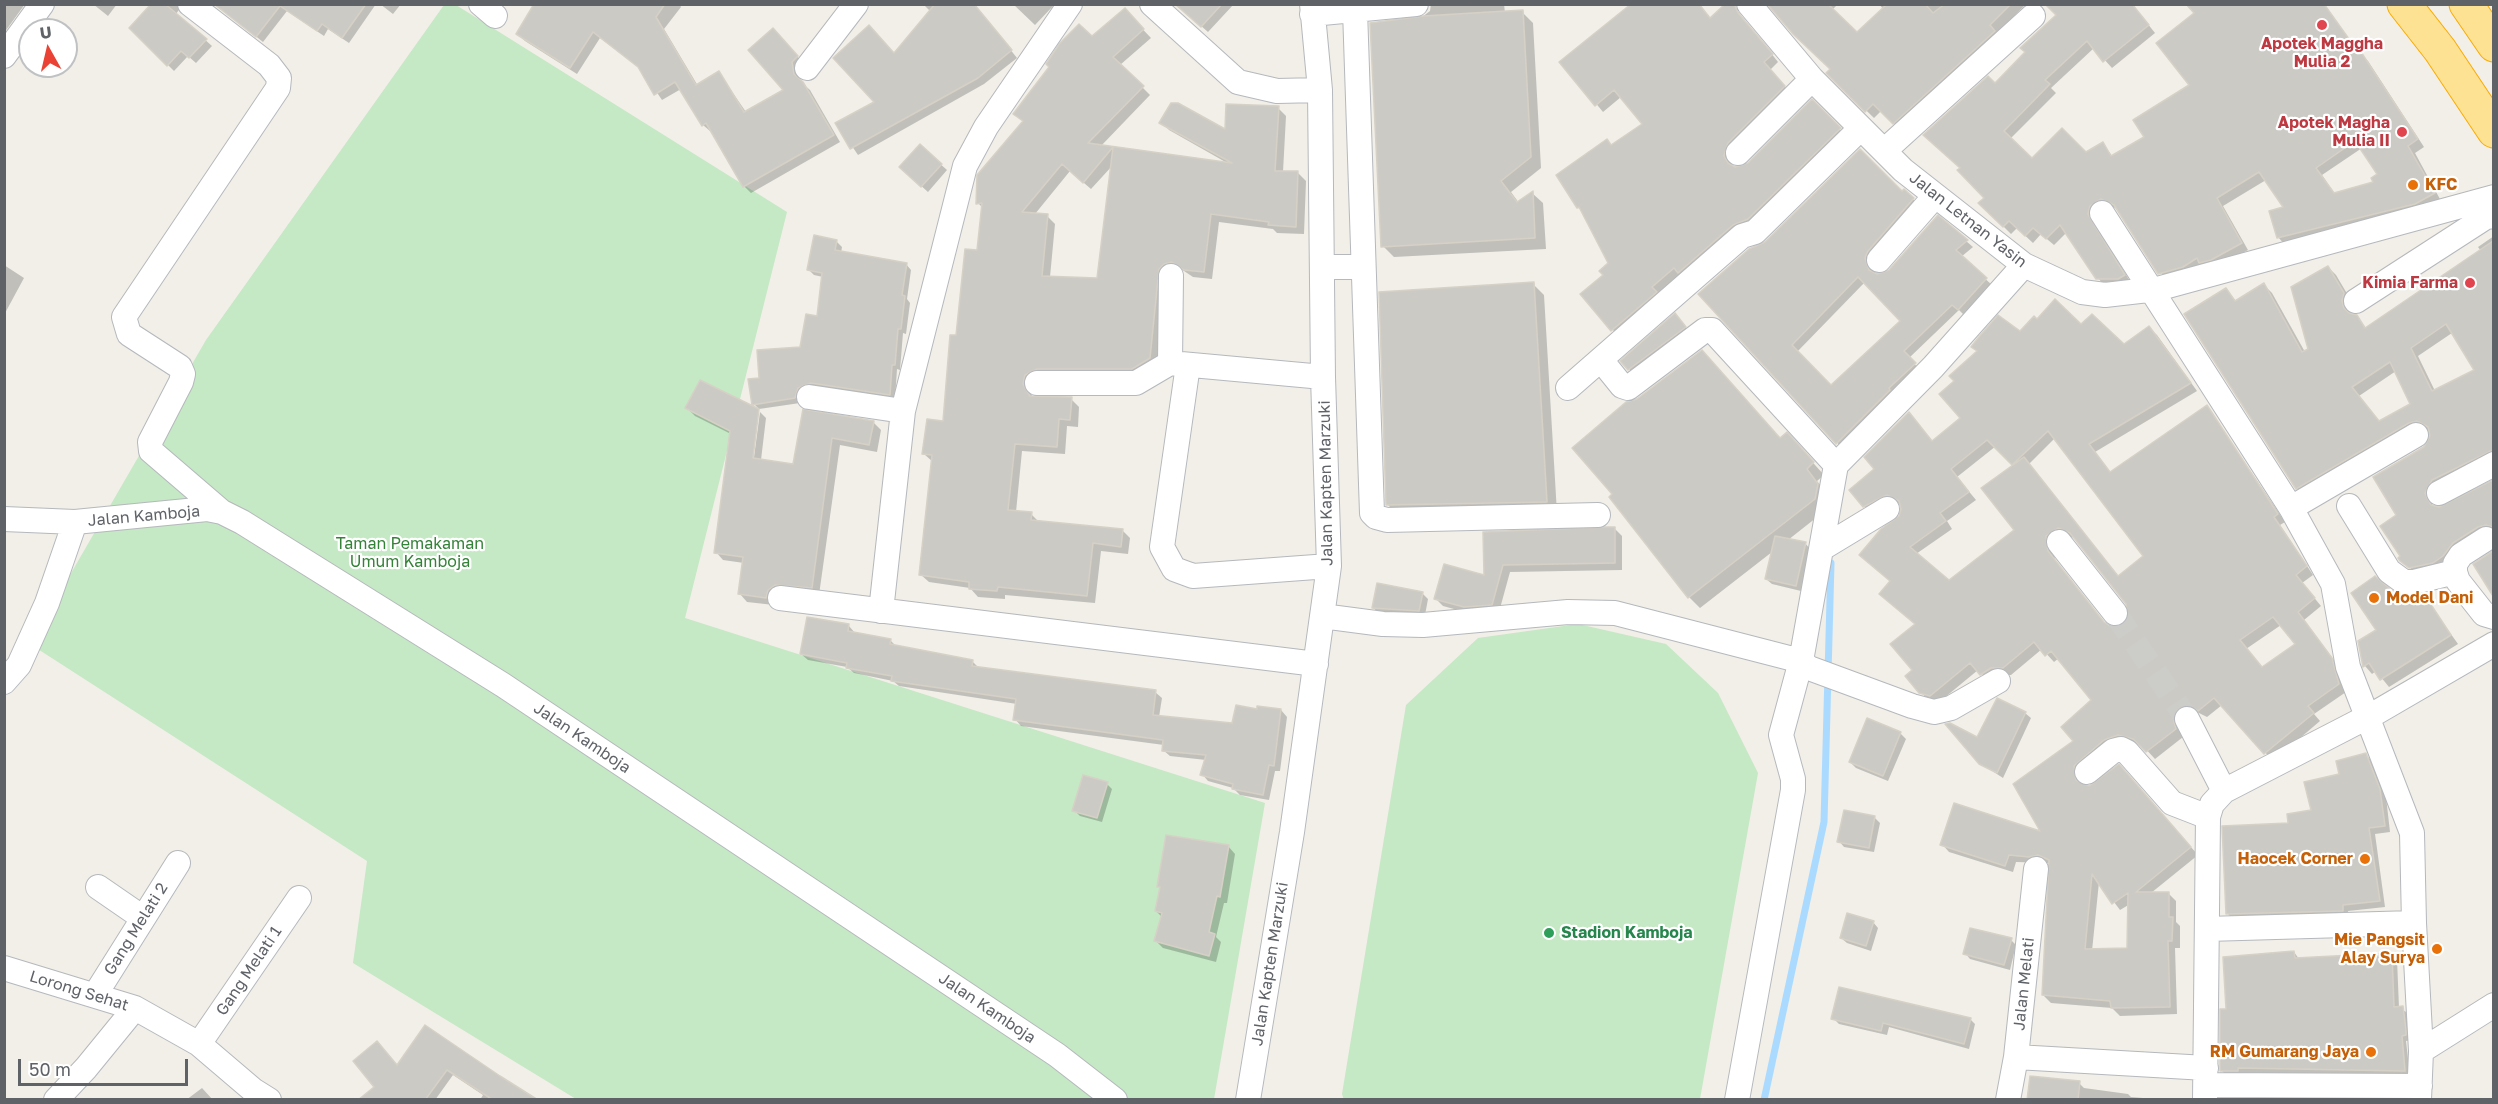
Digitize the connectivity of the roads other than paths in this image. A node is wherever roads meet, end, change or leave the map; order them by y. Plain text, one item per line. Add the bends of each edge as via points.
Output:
1 (42, 4) edge
2 (190, 4) edge
3 (856, 4) edge
4 (1070, 4) edge
5 (1152, 4) edge
6 (1416, 4) edge
7 (2404, 4) edge
8 (2466, 4) edge
9 (1754, 6) edge
10 (1312, 9) edge
11 (1355, 10) junction
12 (2033, 16) dead end
13 (2493, 45) edge
14 (4, 56) edge
15 (807, 68) dead end
16 (1812, 79) junction
17 (1320, 90) junction
18 (1861, 128) junction
19 (2493, 131) edge
20 (1884, 152) junction
21 (1738, 153) dead end
22 (1935, 196) junction
23 (2493, 197) edge
24 (2102, 213) dead end
25 (2493, 216) edge
26 (1879, 260) dead end
27 (2024, 265) junction
28 (1322, 267) junction
29 (1363, 267) junction
30 (1171, 276) dead end
31 (2151, 290) junction
32 (2356, 301) dead end
33 (1601, 360) junction
34 (1179, 364) junction
35 (1323, 377) junction
36 (1038, 383) dead end
37 (1568, 388) dead end
38 (809, 397) dead end
39 (903, 411) junction
40 (2416, 435) dead end
41 (2493, 464) edge
42 (1836, 465) junction
43 (2439, 494) dead end
44 (2349, 506) dead end
45 (2291, 508) junction
46 (1887, 509) dead end
47 (222, 512) junction
48 (1598, 515) dead end
49 (4, 519) edge
50 (75, 522) junction
51 (2486, 539) dead end
52 (2059, 542) dead end
53 (1821, 549) junction
54 (1329, 566) junction
55 (2455, 572) junction
56 (780, 598) dead end
57 (881, 611) junction
58 (2115, 613) tunnel mouth
59 (1322, 616) junction
60 (2493, 617) edge
61 (2493, 644) edge
62 (1316, 663) junction
63 (1805, 664) junction
64 (1998, 681) dead end
65 (4, 682) edge
66 (2366, 717) junction
67 (2187, 719) tunnel mouth
68 (2087, 772) dead end
69 (2224, 791) junction
70 (2208, 817) junction
71 (178, 863) dead end
72 (2036, 869) dead end
73 (98, 887) dead end
74 (299, 898) dead end
75 (143, 918) junction
76 (2414, 923) junction
77 (2207, 929) junction
78 (4, 968) edge
79 (95, 995) junction
80 (2493, 1005) edge
81 (135, 1008) junction
82 (199, 1044) junction
83 (2421, 1051) junction
84 (2016, 1057) junction
85 (2206, 1084) edge
86 (2420, 1093) edge
87 (257, 1096) edge
88 (57, 1100) edge
89 (1115, 1100) edge
90 (1248, 1100) edge
91 (1737, 1100) edge
92 (2008, 1100) edge

1 - 14 street
2 - 47 street via 269,65 279,78 278,88 124,317 129,334 180,367 183,374 150,442 150,452
3 - 15 street
4 - 39 street via 986,127 965,166
5 - 17 street via 1238,82 1277,91
6 - 11 street
7 - 19 highway via 2440,50
8 - 13 highway
9 - 16 street, Jalan Letnan Yasin
10 - 11 street
10 - 17 street, Jalan Kapten Marzuki
11 - 29 street
12 - 20 street
16 - 18 street, Jalan Letnan Yasin
16 - 21 street
17 - 28 street, Jalan Kapten Marzuki
18 - 20 street, Jalan Letnan Yasin
18 - 33 street via 1755,232 1742,236
20 - 22 street, Jalan Letnan Yasin
22 - 26 street
22 - 27 street, Jalan Letnan Yasin
23 - 31 street, Jalan Letnan Yasin
24 - 31 street
25 - 32 street
27 - 31 street, Jalan Letnan Yasin via 2082,292 2105,295
27 - 42 street via 1933,367
28 - 29 street
28 - 35 street, Jalan Kapten Marzuki
29 - 48 street via 1371,508 1376,518
30 - 34 street
31 - 45 street
33 - 37 street
33 - 42 street via 1618,383 1628,388 1706,330 1712,330
34 - 35 street
34 - 36 street via 1136,383
34 - 54 street via 1162,548 1174,569 1193,576
35 - 54 street, Jalan Kapten Marzuki
38 - 39 street
39 - 57 street
40 - 45 street
41 - 43 street
42 - 53 street
44 - 55 street via 2389,571 2404,582
45 - 66 street via 2333,584 2348,667
46 - 53 street
47 - 50 street, Jalan Kamboja via 194,510
47 - 89 street, Jalan Kamboja via 503,685 1057,1055
49 - 50 street, Jalan Kamboja
50 - 65 street via 42,614 19,665
51 - 55 street via 2461,555
52 - 58 street
53 - 63 street
54 - 59 street, Jalan Kapten Marzuki
55 - 60 street via 2484,614
56 - 57 street
57 - 62 street
59 - 62 street, Jalan Kapten Marzuki
59 - 63 street via 1423,625 1604,612
61 - 66 street
62 - 90 street, Jalan Kapten Marzuki
63 - 64 street via 1934,712 1951,708
63 - 91 street via 1781,735 1792,790
66 - 69 street
66 - 76 street via 2412,833
67 - 69 street
68 - 70 street via 2121,749 2172,802
69 - 70 street via 2212,804
70 - 77 street
71 - 75 street, Gang Melati 2
72 - 84 street, Jalan Melati
73 - 75 street
74 - 82 street, Gang Melati 1
75 - 79 street, Gang Melati 2
76 - 77 street
76 - 83 street
77 - 85 street
78 - 79 street, Lorong Sehat
79 - 81 street, Lorong Sehat
80 - 83 street
81 - 82 street, Lorong Sehat
81 - 88 street
82 - 87 street, Lorong Sehat
83 - 86 street
84 - 85 street
84 - 92 street, Jalan Melati
85 - 86 street

